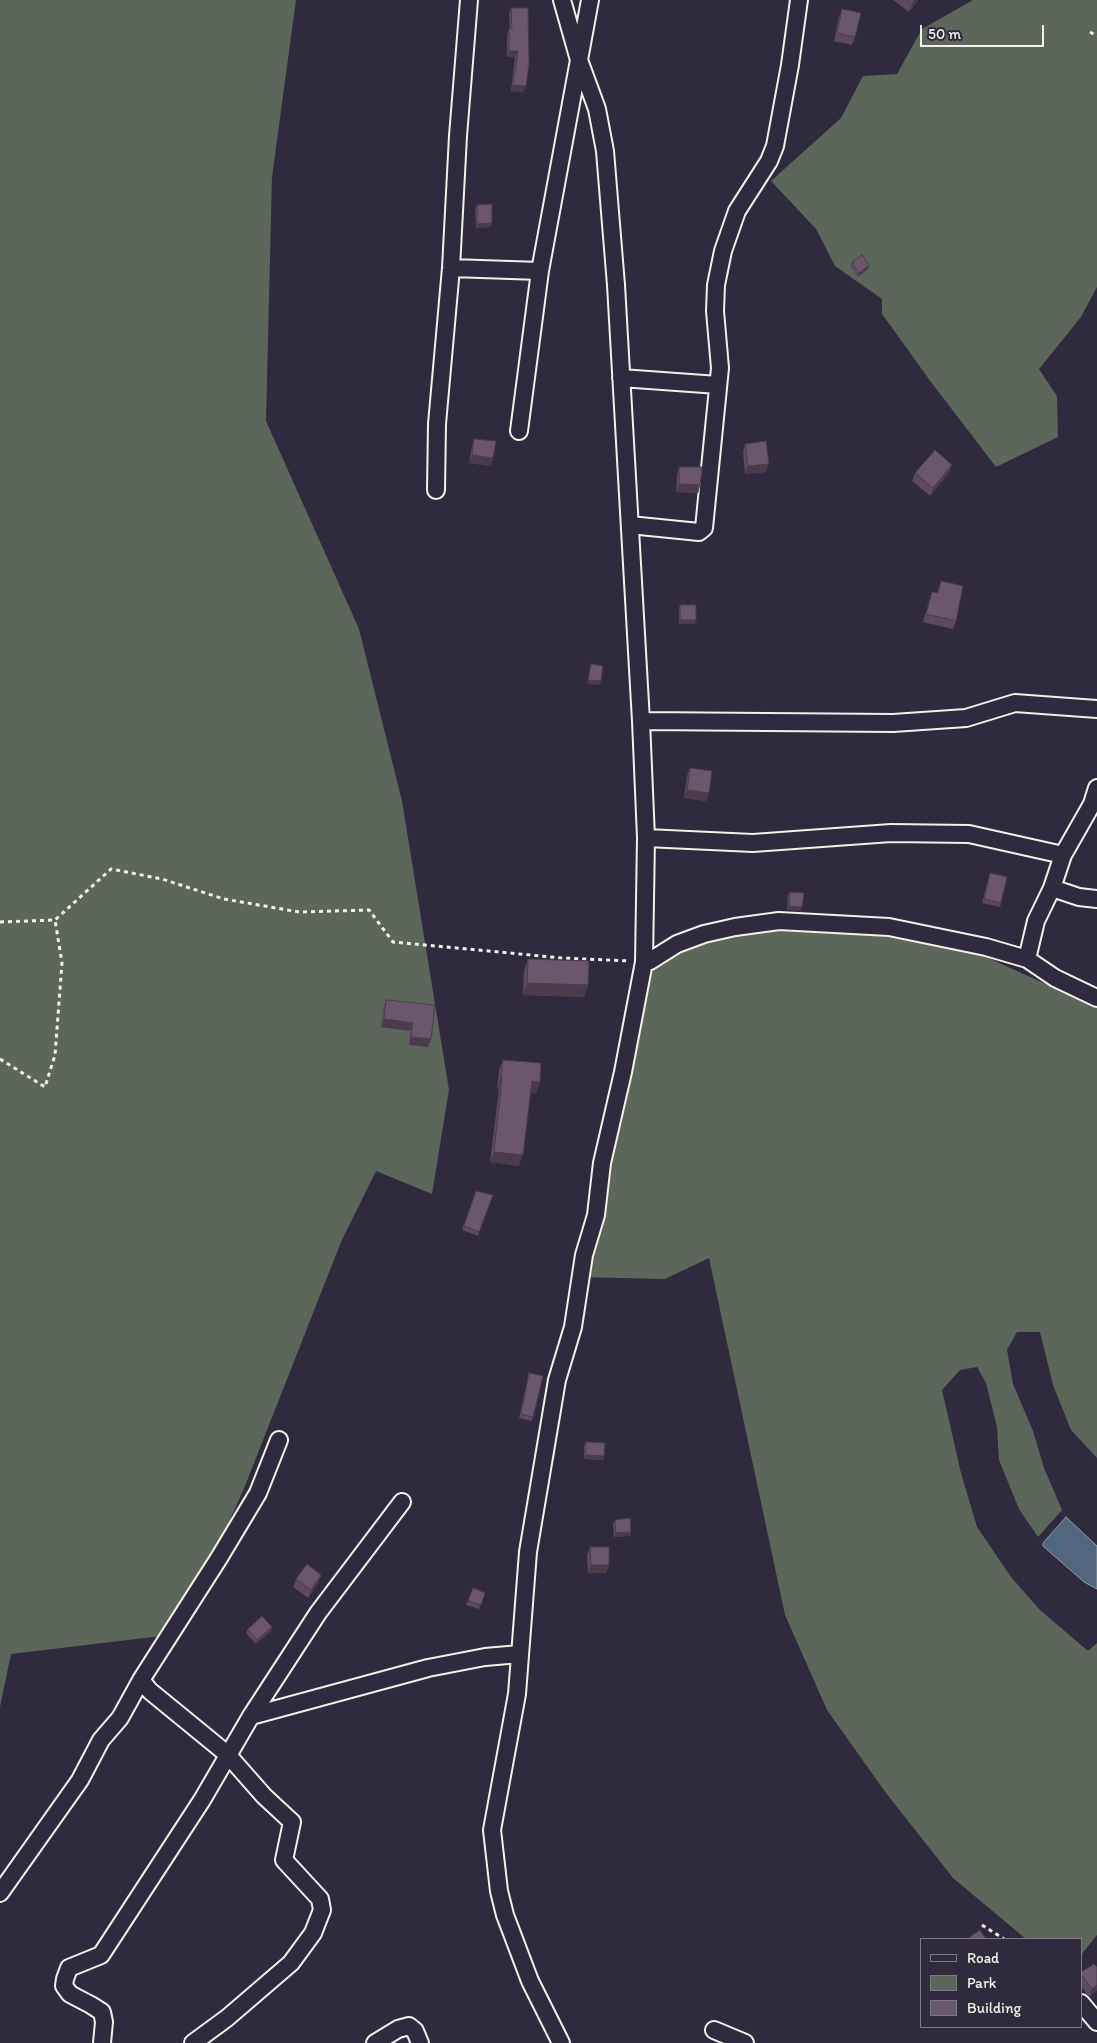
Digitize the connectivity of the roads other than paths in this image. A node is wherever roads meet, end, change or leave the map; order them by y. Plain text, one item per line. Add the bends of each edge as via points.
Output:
1 (469, 0) edge
2 (562, 0) edge
3 (590, 0) edge
4 (799, 0) edge
5 (579, 60) junction
6 (451, 268) junction
7 (540, 271) junction
8 (621, 378) junction
9 (718, 385) junction
10 (518, 431) dead end
11 (436, 490) dead end
12 (630, 525) junction
13 (1097, 709) edge
14 (641, 720) junction
15 (1097, 788) edge
16 (646, 838) junction
17 (1063, 855) junction
18 (1052, 888) junction
19 (1097, 899) edge
20 (1027, 959) junction
21 (644, 962) junction
22 (1097, 998) edge
23 (278, 1440) dead end
24 (402, 1502) dead end
25 (520, 1654) junction
26 (141, 1680) junction
27 (251, 1716) junction
28 (227, 1754) junction
29 (0, 1893) edge
30 (1082, 2004) edge
31 (1097, 2022) edge
32 (714, 2030) dead end
33 (102, 2043) edge
34 (193, 2043) edge
35 (375, 2043) edge
36 (420, 2043) edge
37 (561, 2043) edge
38 (746, 2043) edge

1 - 6 street
2 - 5 street
3 - 5 street
4 - 9 street via 775,146 737,211 716,284
5 - 7 street
5 - 8 street via 597,109 605,151
6 - 7 street
6 - 11 street via 437,424
7 - 10 street
8 - 9 street
8 - 12 street
9 - 12 street via 704,528 699,532
12 - 14 street
13 - 14 street via 1016,703 966,718 894,723
14 - 16 street
15 - 17 street via 1092,804
16 - 17 street via 753,843 891,833 969,834
16 - 21 street
17 - 18 street
18 - 19 street
18 - 20 street via 1036,921
20 - 21 street via 889,927 779,921 704,934
20 - 22 street via 1055,978
21 - 25 street via 624,1072 602,1163 596,1215 584,1255 573,1326 557,1380 528,1552
23 - 26 street via 258,1492
24 - 27 street via 318,1613
25 - 27 street via 428,1668
25 - 37 street via 517,1694 492,1830 505,1915 530,1981
26 - 28 street
26 - 29 street via 120,1718 101,1740 80,1780
27 - 28 street
28 - 33 street via 202,1800 100,1954 69,1968 64,1979 64,1986 70,1994 102,2012
28 - 34 street via 292,1822 284,1860 320,1899 322,1910 312,1933 291,1963
30 - 31 street
32 - 38 street
35 - 36 street via 409,2026

